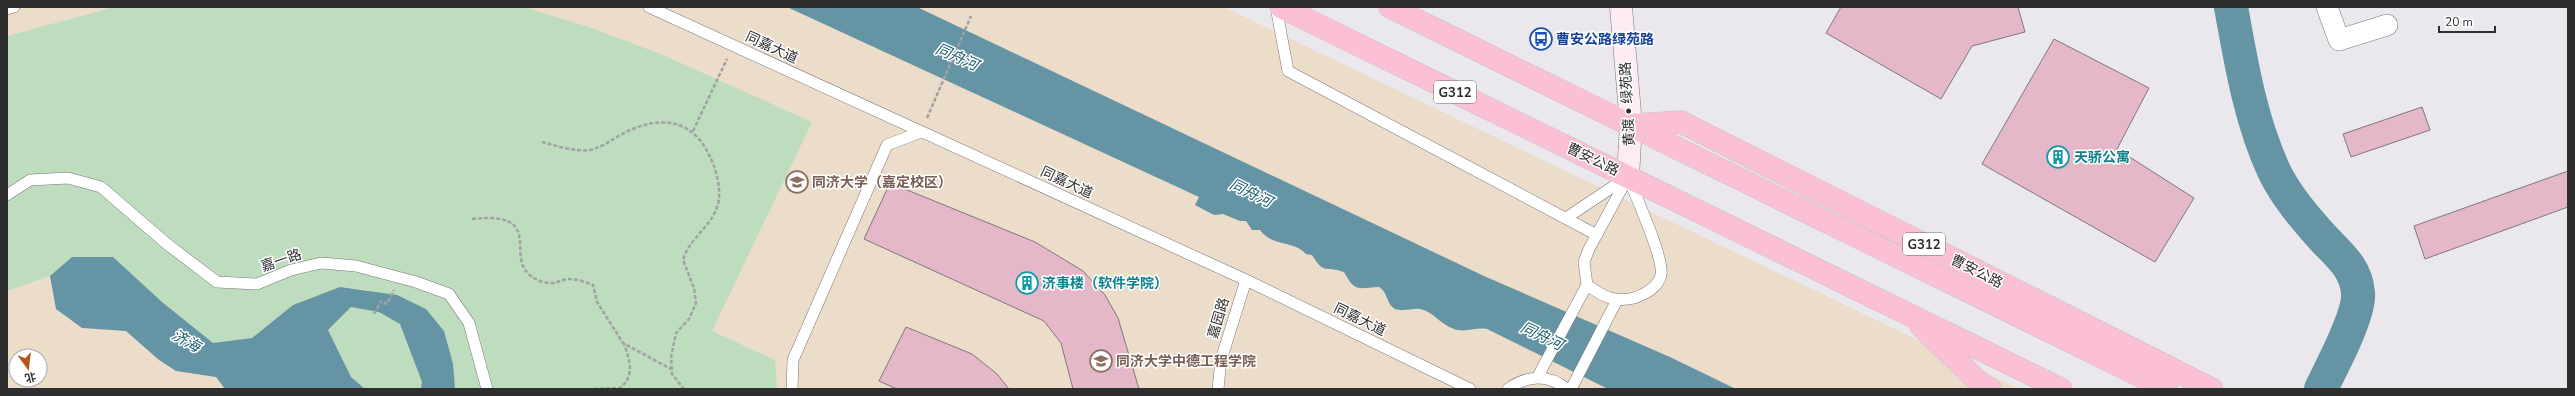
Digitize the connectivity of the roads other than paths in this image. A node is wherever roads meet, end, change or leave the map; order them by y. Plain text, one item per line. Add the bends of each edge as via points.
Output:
1 (14, 7) edge
2 (649, 7) edge
3 (1276, 7) edge
4 (1281, 7) edge
5 (1390, 7) edge
6 (1621, 7) edge
7 (2327, 7) edge
8 (7, 9) edge
9 (2387, 25) dead end
10 (1631, 125) junction
11 (921, 132) junction
12 (1628, 177) junction
13 (7, 195) edge
14 (1566, 218) junction
15 (1597, 235) junction
16 (1246, 280) junction
17 (1587, 285) junction
18 (1617, 300) junction
19 (1905, 311) junction
20 (1538, 376) junction
21 (487, 389) edge
22 (792, 389) edge
23 (1218, 389) edge
24 (1470, 389) edge
25 (1508, 389) edge
26 (1567, 389) edge
27 (1571, 389) edge
28 (1990, 389) edge
29 (2062, 389) edge
30 (2167, 389) edge
31 (2212, 389) edge

1 - 8 lane
2 - 11 lane, 同嘉大道
3 - 14 lane via 1288,71
4 - 12 highway, 曹安公路 / G312
5 - 10 highway, 曹安公路 / G312
6 - 10 street, 黄渡 • 绿苑路
7 - 9 street via 2339,40
10 - 12 street, 黄渡 • 绿苑路
10 - 30 highway, 曹安公路 / G312
10 - 31 highway, 曹安公路 / G312 via 1681,122
11 - 16 lane, 同嘉大道
11 - 22 lane via 886,145 793,360
12 - 14 lane
12 - 15 lane
12 - 18 lane via 1656,248 1661,275 1653,288 1643,295
12 - 19 highway, 曹安公路 / G312
13 - 21 lane, 嘉一路 via 30,180 68,178 102,187 167,244 217,282 257,284 291,270 321,263 356,266 449,294 469,323
14 - 15 lane
15 - 17 lane via 1584,262
16 - 23 lane, 嘉园路 via 1222,360
16 - 24 lane, 同嘉大道
17 - 18 lane via 1602,296
17 - 20 lane
18 - 27 lane
19 - 28 highway, 曹安公路 / G312 via 1982,385
19 - 29 highway, 曹安公路 / G312
20 - 25 lane
20 - 26 lane via 1552,380

